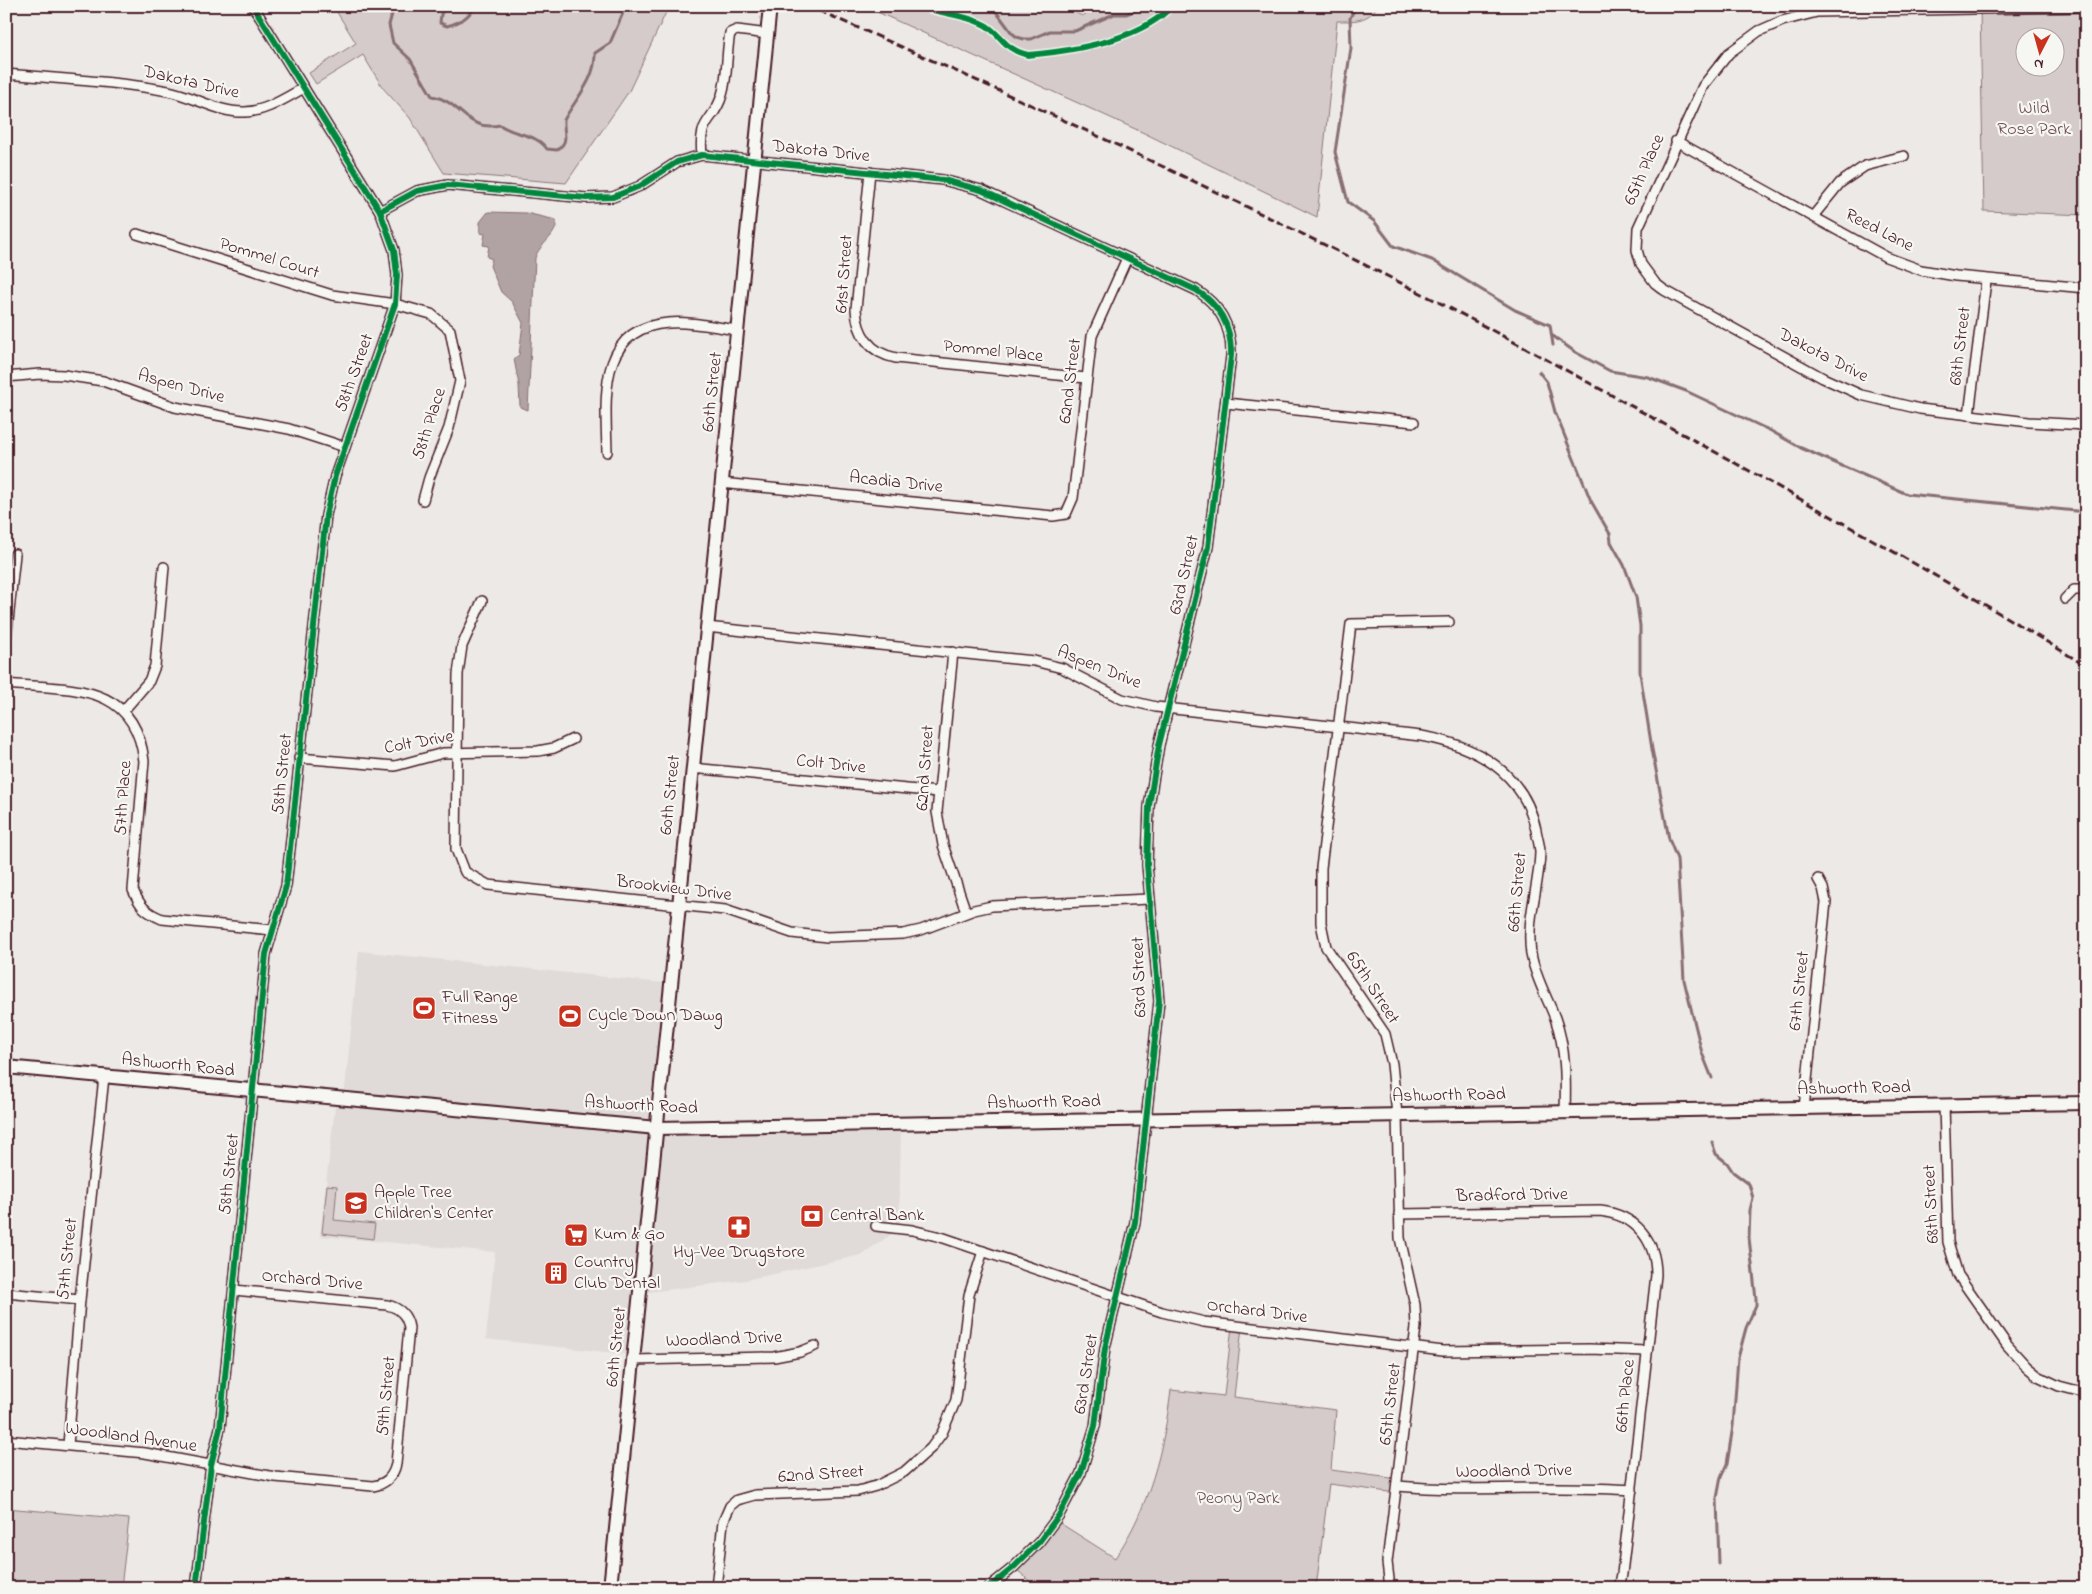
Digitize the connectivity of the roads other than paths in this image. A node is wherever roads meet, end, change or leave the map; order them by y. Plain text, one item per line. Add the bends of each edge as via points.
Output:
1 (253, 6) edge
2 (770, 6) edge
3 (2061, 7) edge
4 (2086, 7) edge
5 (1841, 8) edge
6 (768, 34) junction
7 (6, 74) edge
8 (304, 88) junction
9 (1676, 141) junction
10 (702, 155) junction
11 (1904, 156) dead end
12 (754, 160) junction
13 (870, 172) junction
14 (380, 211) junction
15 (1814, 215) junction
16 (137, 234) dead end
17 (1638, 253) joint
18 (1127, 258) junction
19 (1986, 281) junction
20 (2086, 288) edge
21 (395, 304) junction
22 (737, 330) junction
23 (1229, 332) joint
24 (896, 358) joint
25 (6, 377) edge
26 (1086, 378) junction
27 (1226, 403) junction
28 (1969, 415) junction
29 (1414, 422) dead end
30 (2086, 425) edge
31 (345, 447) junction
32 (607, 452) dead end
33 (721, 483) junction
34 (424, 500) dead end
35 (1066, 514) joint
36 (15, 554) dead end
37 (164, 567) dead end
38 (2086, 590) edge
39 (2065, 599) dead end
40 (482, 601) dead end
41 (1449, 622) dead end
42 (706, 627) junction
43 (6, 641) edge
44 (953, 652) junction
45 (6, 684) edge
46 (1168, 708) junction
47 (124, 710) junction
48 (1338, 727) junction
49 (573, 739) dead end
50 (457, 751) junction
51 (1477, 753) joint
52 (299, 758) junction
53 (692, 768) junction
54 (938, 792) junction
55 (1818, 878) dead end
56 (1150, 899) junction
57 (678, 904) junction
58 (966, 912) junction
59 (272, 930) junction
60 (6, 1067) edge
61 (104, 1076) junction
62 (254, 1091) junction
63 (2086, 1103) edge
64 (1944, 1105) junction
65 (1804, 1108) junction
66 (1565, 1112) junction
67 (1397, 1115) junction
68 (1147, 1119) junction
69 (657, 1128) junction
70 (1399, 1214) junction
71 (1625, 1218) joint
72 (876, 1226) dead end
73 (983, 1251) junction
74 (234, 1290) junction
75 (6, 1293) edge
76 (1117, 1297) junction
77 (80, 1300) junction
78 (387, 1305) joint
79 (815, 1346) dead end
80 (1414, 1348) junction
81 (1647, 1351) junction
82 (633, 1360) junction
83 (2086, 1393) edge
84 (6, 1440) edge
85 (68, 1445) junction
86 (211, 1465) junction
87 (370, 1486) joint
88 (1397, 1486) junction
89 (1632, 1490) junction
90 (196, 1588) edge
91 (610, 1588) edge
92 (716, 1588) edge
93 (988, 1588) edge
94 (1390, 1588) edge
95 (1619, 1588) edge

1 - 8 street, 58th Street
2 - 6 main road, 60th Street
3 - 4 street, 65th Place
3 - 5 street, 65th Place
5 - 9 street, 65th Place via 1800,15 1759,31 1729,53 1715,68 1694,102
6 - 10 street via 737,30 730,33 723,94 702,129
6 - 12 main road, 60th Street
7 - 8 street, Dakota Drive via 144,87 243,112 266,108
8 - 14 street, 58th Street
9 - 15 street, Reed Lane
9 - 17 street, 65th Place via 1642,216 1636,241
10 - 12 street, Dakota Drive
10 - 14 street, Dakota Drive via 678,162 640,186 614,197 586,198 448,185 417,191
11 - 15 street via 1865,166 1840,183
12 - 13 street, Dakota Drive
12 - 22 main road, 60th Street
13 - 18 street, Dakota Drive via 967,184
13 - 24 street, 61st Street via 857,320 859,330 871,347
14 - 21 street, 58th Street via 394,250 397,275
15 - 19 street, Reed Lane via 1895,260 1922,270
16 - 21 street, Pommel Court via 332,295
17 - 28 street, Dakota Drive via 1647,274 1664,290 1838,385 1892,404
18 - 23 street, Dakota Drive via 1206,296 1224,317
18 - 26 street, 62nd Street via 1092,336
19 - 20 street, Reed Lane
19 - 28 street, 68th Street
21 - 31 street, 58th Street
21 - 34 street, 58th Place via 431,314 450,330 460,381 449,428
22 - 32 street via 668,323 643,329 623,344 607,378
22 - 33 main road, 60th Street
23 - 27 street, 63rd Street via 1231,356
24 - 26 street, Pommel Place
25 - 31 street, Aspen Drive via 64,374 103,382 175,407 289,429
26 - 35 street, 62nd Street via 1073,498
27 - 29 street
27 - 46 street, 63rd Street via 1208,547
28 - 30 street, Dakota Drive
31 - 52 street, 58th Street via 322,540
33 - 35 street, Acadia Drive via 1053,516
33 - 42 main road, 60th Street
36 - 43 street
37 - 47 street via 155,666 149,681
38 - 39 street via 2074,590
40 - 50 street via 462,646 458,674
41 - 48 street, 65th Street via 1351,624
42 - 44 street, Aspen Drive
42 - 53 main road, 60th Street
44 - 46 street, Aspen Drive via 1034,661 1062,668 1122,699
44 - 54 street, 62nd Street
45 - 47 street via 88,692
46 - 48 street, Aspen Drive
46 - 56 street, 63rd Street via 1148,806
47 - 59 street, 57th Place via 142,742 144,761 133,890 146,912 162,919
48 - 51 street, Aspen Drive via 1448,740
48 - 67 street, 65th Street via 1321,868 1320,923 1326,947 1385,1034 1392,1064
49 - 50 street, Colt Drive via 538,751
50 - 52 street, Colt Drive via 395,766 376,767
50 - 57 street, Brookview Drive via 456,849 465,872 488,885
51 - 66 street, 66th Street via 1508,776 1521,792 1533,818 1540,851 1529,920 1530,944 1534,966 1555,1019 1564,1053
52 - 59 street, 58th Street via 286,886
53 - 54 street, Colt Drive
53 - 57 main road, 60th Street
54 - 58 street, 62nd Street via 940,830
55 - 65 street, 67th Street via 1826,902
56 - 58 street, Brookview Drive via 1010,905
56 - 68 street, 63rd Street via 1158,1001
57 - 58 street, Brookview Drive via 725,910 792,933 827,937 903,934
57 - 69 main road, 60th Street
59 - 62 street, 58th Street via 266,954
60 - 61 main road, Ashworth Road
61 - 62 main road, Ashworth Road
61 - 77 street, 57th Street
62 - 69 main road, Ashworth Road
62 - 74 street, 58th Street
63 - 64 main road, Ashworth Road
64 - 65 main road, Ashworth Road
64 - 83 street, 68th Street via 1947,1225 1952,1260 1970,1295 2006,1345 2027,1367 2058,1386
65 - 66 main road, Ashworth Road
66 - 67 main road, Ashworth Road
67 - 68 main road, Ashworth Road
67 - 70 street, 65th Street
68 - 69 main road, Ashworth Road
68 - 76 street, 63rd Street via 1135,1222
69 - 82 main road, 60th Street
70 - 71 street, Bradford Drive via 1600,1211
70 - 80 street, 65th Street via 1400,1238 1415,1305
71 - 81 street, 66th Place via 1649,1240 1656,1263
72 - 73 street, Orchard Drive via 925,1232
73 - 76 street, Orchard Drive
73 - 92 street, 62nd Street via 969,1295 956,1400 950,1417 931,1448 904,1472 876,1486 840,1493 755,1495 738,1500 730,1506 723,1522
74 - 78 street, Orchard Drive
74 - 86 street, 58th Street via 220,1428
75 - 77 street
76 - 80 street, Orchard Drive via 1182,1318
76 - 93 street, 63rd Street via 1105,1348 1095,1426 1081,1473 1059,1515 1039,1542
77 - 85 street, 57th Street
78 - 87 street, 59th Street via 406,1316 408,1341 394,1472 385,1482
79 - 82 street, Woodland Drive via 781,1356
80 - 81 street, Orchard Drive via 1443,1351
80 - 88 street, 65th Street
81 - 89 street, 66th Place
82 - 91 main road, 60th Street
84 - 85 street, Woodland Avenue
85 - 86 street, Woodland Avenue via 145,1453
86 - 87 street, Woodland Avenue via 275,1477
86 - 90 street, 58th Street
88 - 89 street, Woodland Drive
88 - 94 street, 65th Street via 1387,1562
89 - 95 street, 66th Place

